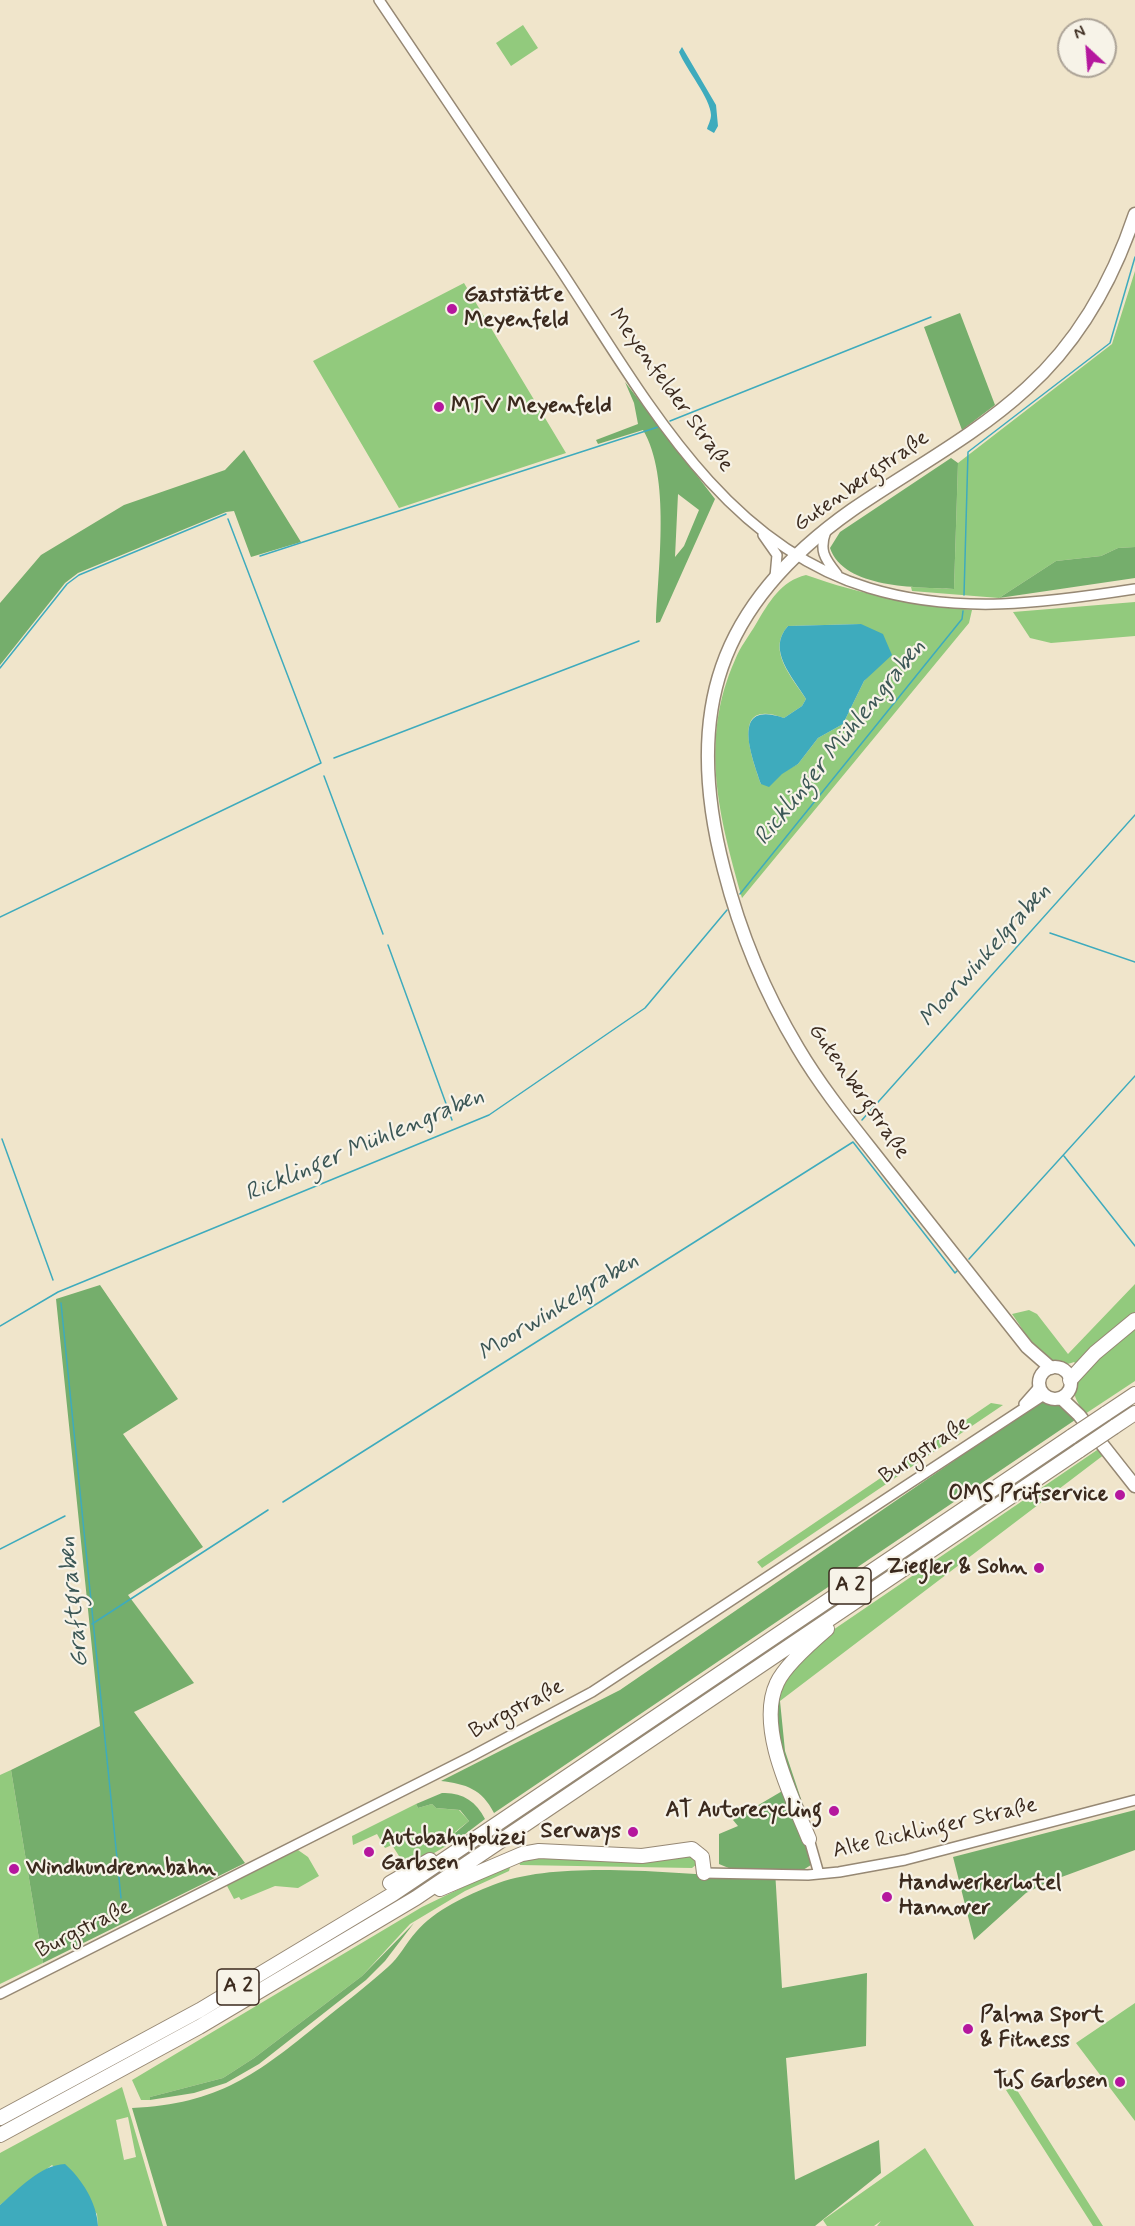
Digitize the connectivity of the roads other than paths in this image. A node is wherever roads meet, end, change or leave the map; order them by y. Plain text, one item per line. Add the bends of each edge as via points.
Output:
1 (379, 0) edge
2 (1135, 214) edge
3 (752, 522) junction
4 (827, 528) junction
5 (797, 554) junction
6 (775, 577) junction
7 (841, 578) junction
8 (1135, 589) edge
9 (1135, 1320) edge
10 (1055, 1383) junction
11 (1135, 1394) edge
12 (1135, 1413) edge
13 (1135, 1486) edge
14 (875, 1590) junction
15 (1135, 1800) edge
16 (809, 1839) joint
17 (468, 1845) junction
18 (704, 1873) joint
19 (819, 1874) junction
20 (390, 1883) dead end
21 (416, 1898) junction
22 (0, 1994) edge
23 (0, 2118) edge
24 (0, 2135) edge

1 - 3 street, Meyenfelder Straße via 657,414 712,484
2 - 4 main road, Gutenbergstraße via 1112,272 1086,318 1056,359 998,412
3 - 5 street, Meyenfelder Straße
3 - 6 street via 775,550
4 - 5 main road, Gutenbergstraße
4 - 7 street via 824,558
5 - 6 main road, Gutenbergstraße
5 - 7 street, Meyenfelder Straße
6 - 10 main road, Gutenbergstraße via 738,630 715,687 708,720 708,799 733,905 778,1011 822,1084
7 - 8 street, Meyenfelder Straße via 904,597 976,606 1042,603
9 - 10 highway
10 - 13 main road, Gutenbergstraße
10 - 22 street, Burgstraße via 763,1582 583,1698
11 - 17 highway, A 2, bridge
12 - 14 highway, A 2, bridge
14 - 16 highway via 819,1636 778,1680 772,1697 772,1732 781,1767
14 - 21 highway, A 2
15 - 19 street, Alte Ricklinger Straße via 905,1860
16 - 19 street
17 - 20 highway via 449,1849
17 - 23 highway, A 2 via 200,2010
18 - 19 street, Alte Ricklinger Straße
18 - 21 highway via 702,1857 692,1849 642,1856 539,1851 522,1854
21 - 24 highway, A 2 via 199,2027

